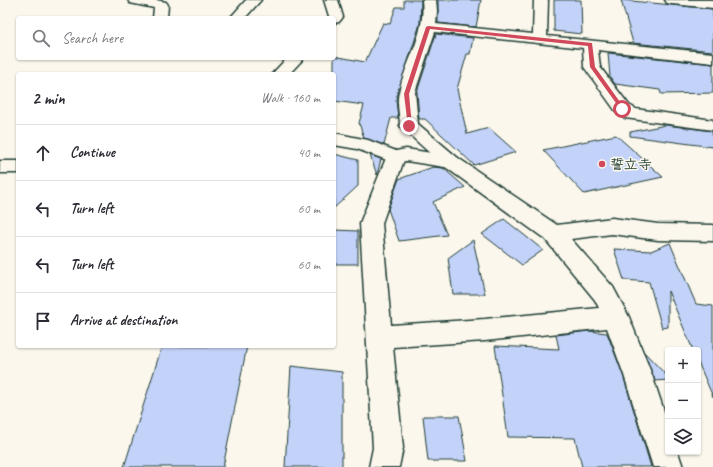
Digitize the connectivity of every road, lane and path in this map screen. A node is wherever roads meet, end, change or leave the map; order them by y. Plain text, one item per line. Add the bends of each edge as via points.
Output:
1 (135, 0) edge
2 (254, 0) edge
3 (331, 0) edge
4 (428, 0) edge
5 (541, 0) edge
6 (672, 0) edge
7 (713, 4) edge
8 (160, 16) edge
9 (239, 16) edge
10 (336, 16) edge
11 (428, 27) junction
12 (540, 39) junction
13 (590, 44) junction
14 (713, 58) edge
15 (294, 60) edge
16 (282, 72) edge
17 (713, 125) edge
18 (336, 139) edge
19 (395, 157) junction
20 (451, 162) junction
21 (553, 233) junction
22 (713, 233) edge
23 (616, 317) junction
24 (380, 337) junction
25 (384, 467) edge
26 (668, 467) edge

1 - 8 street via 161,5
2 - 9 street
3 - 10 street
4 - 11 street via 431,8
5 - 12 street
6 - 7 street
11 - 12 street
11 - 20 street via 407,94 409,126
12 - 13 street
13 - 14 street
13 - 17 street via 592,67 622,109 630,114
15 - 16 street
18 - 19 street via 361,144
19 - 20 street via 406,155
19 - 24 street via 371,223
20 - 21 street
21 - 22 street via 612,226 658,232
21 - 23 street via 604,294
23 - 24 street
23 - 26 street
24 - 25 street via 388,448

